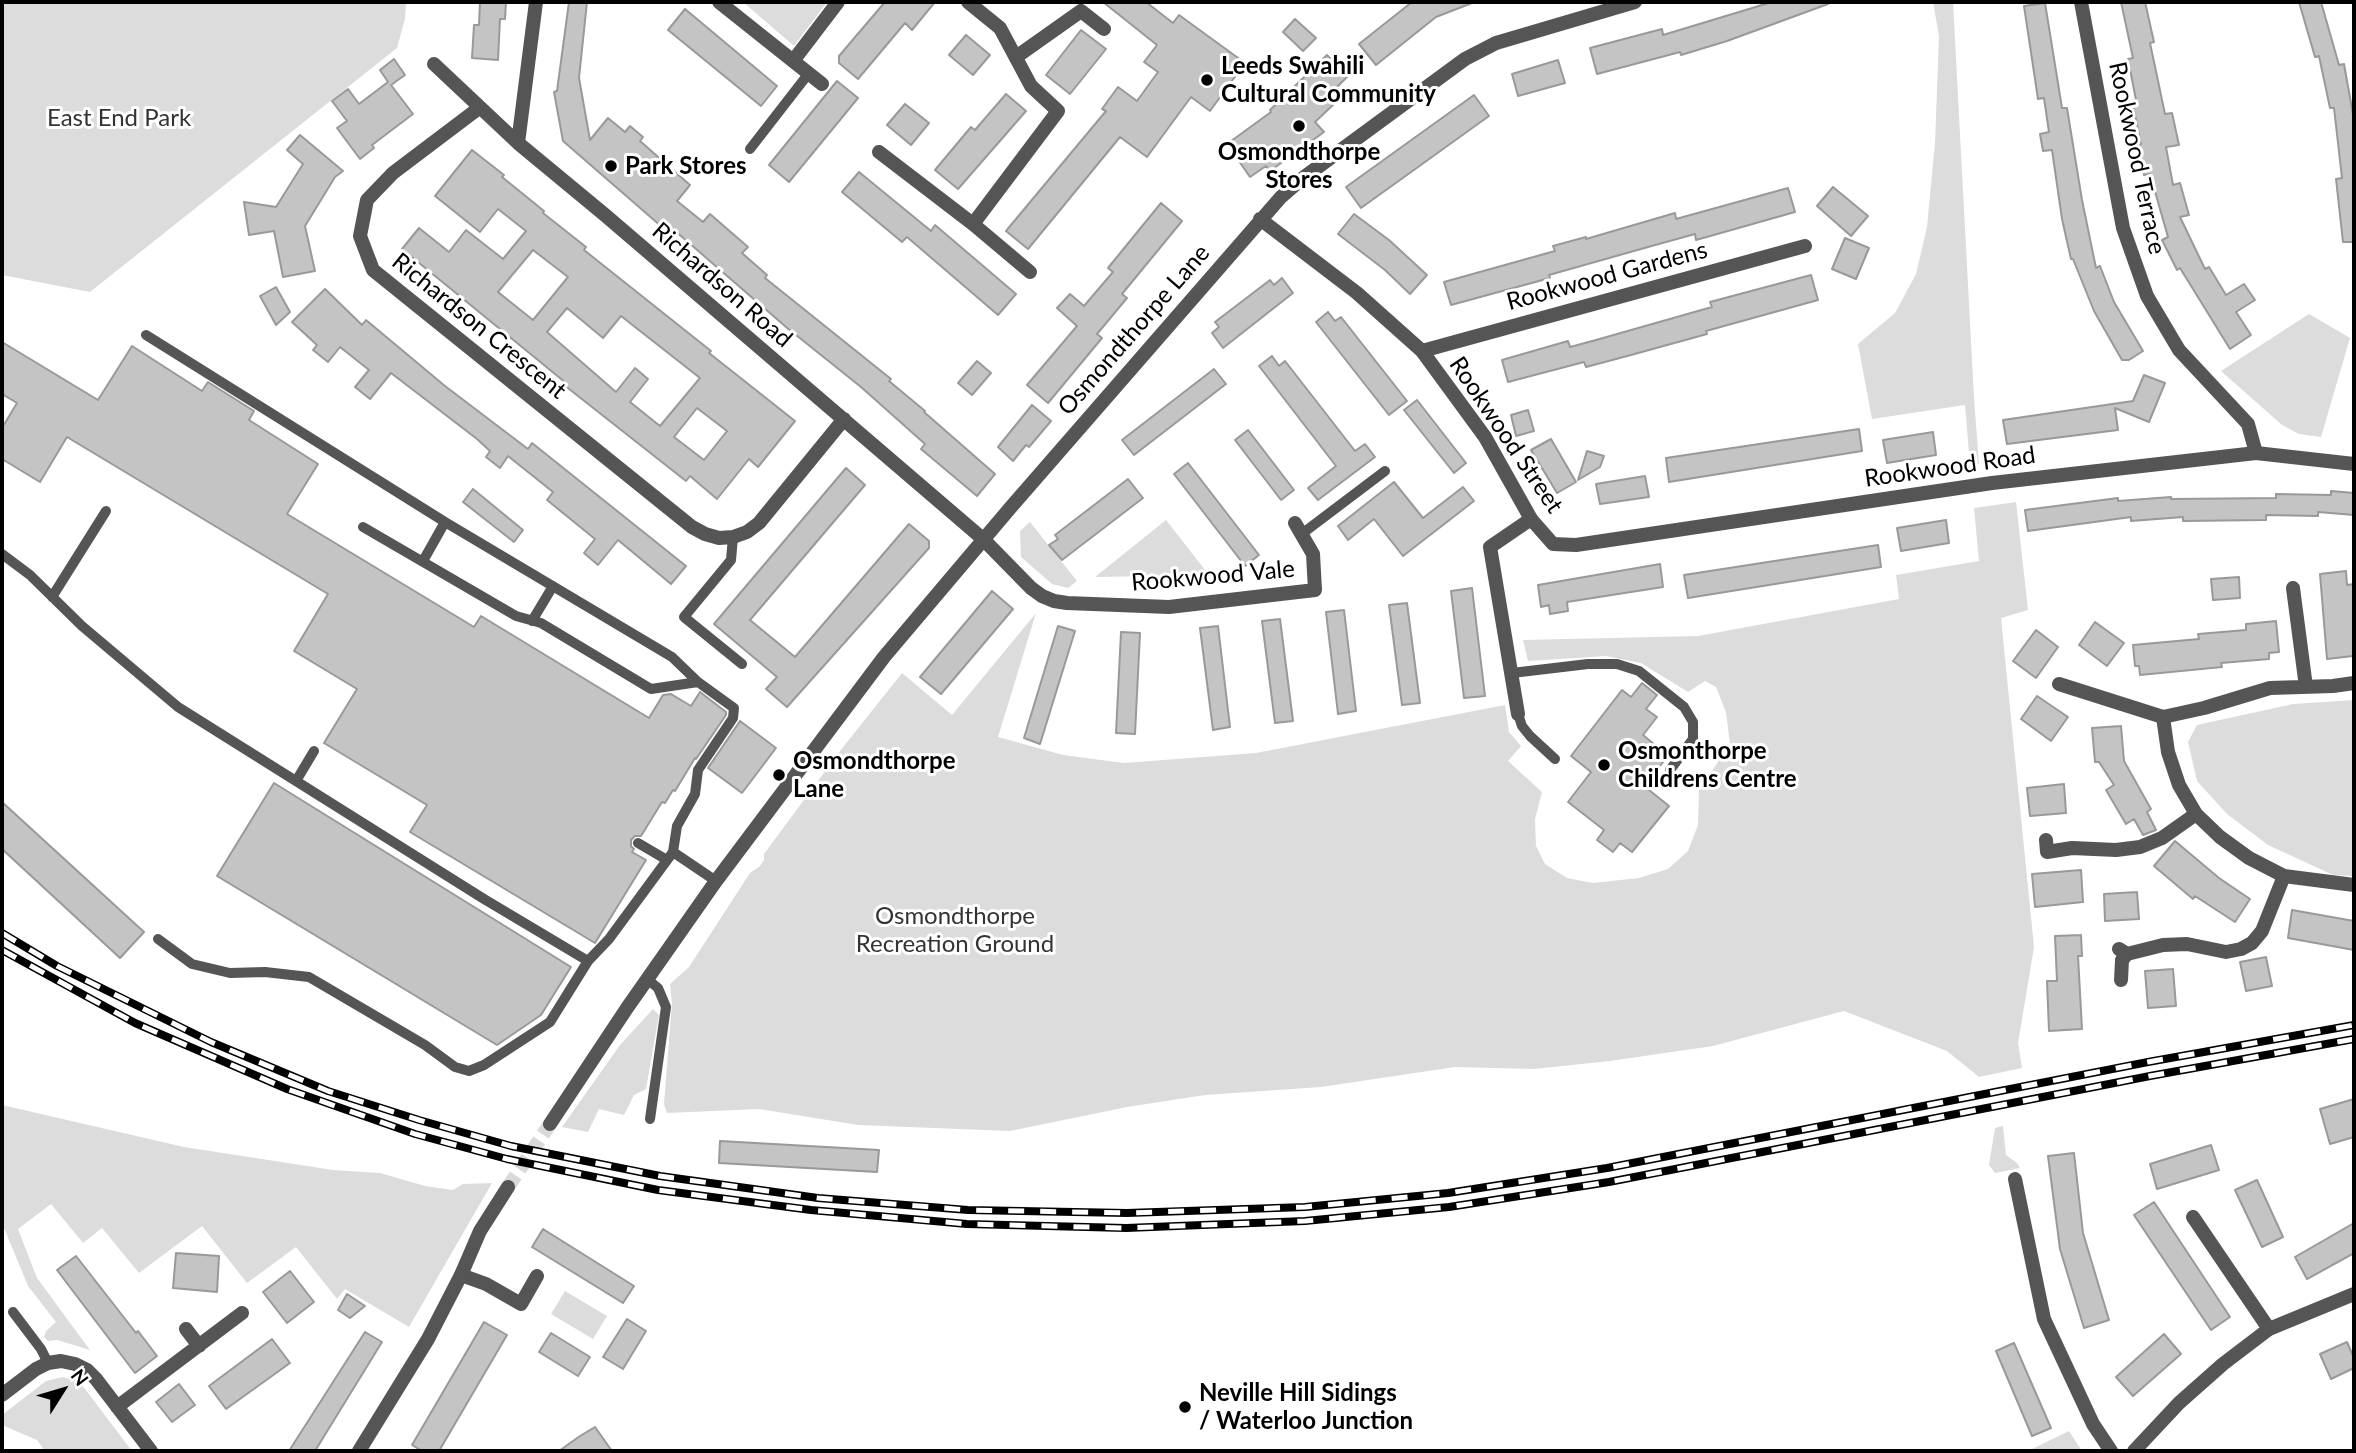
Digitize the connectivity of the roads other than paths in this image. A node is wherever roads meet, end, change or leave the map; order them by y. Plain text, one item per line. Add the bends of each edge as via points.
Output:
1 (536, 2) edge
2 (719, 2) edge
3 (838, 2) edge
4 (968, 2) edge
5 (1635, 2) edge
6 (2081, 2) edge
7 (1104, 29) dead end
8 (1016, 57) junction
9 (793, 61) junction
10 (434, 64) dead end
11 (809, 74) junction
12 (822, 84) dead end
13 (479, 108) junction
14 (518, 143) junction
15 (750, 149) dead end
16 (879, 152) dead end
17 (1260, 219) junction
18 (973, 224) junction
19 (1805, 246) dead end
20 (1030, 272) dead end
21 (146, 335) dead end
22 (1422, 351) junction
23 (844, 419) junction
24 (2256, 453) junction
25 (2354, 464) edge
26 (1385, 471) dead end
27 (106, 511) dead end
28 (1531, 519) junction
29 (445, 522) junction
30 (363, 527) dead end
31 (1299, 528) joint
32 (733, 537) junction
33 (983, 539) junction
34 (1553, 544) joint
35 (2, 554) edge
36 (423, 561) junction
37 (553, 586) junction
38 (2293, 588) dead end
39 (52, 597) junction
40 (532, 621) junction
41 (742, 664) dead end
42 (1512, 673) junction
43 (698, 682) junction
44 (2354, 683) edge
45 (2059, 684) dead end
46 (2306, 687) junction
47 (1518, 714) joint
48 (2163, 717) junction
49 (314, 751) dead end
50 (1555, 759) dead end
51 (1670, 770) dead end
52 (296, 781) junction
53 (2196, 814) junction
54 (2046, 840) dead end
55 (638, 843) dead end
56 (670, 856) junction
57 (2284, 876) junction
58 (716, 881) junction
59 (2354, 885) edge
60 (158, 939) dead end
61 (588, 961) junction
62 (647, 979) junction
63 (2120, 980) dead end
64 (650, 1119) dead end
65 (550, 1124) tunnel mouth
66 (2015, 1179) dead end
67 (508, 1187) tunnel mouth
68 (2193, 1217) dead end
69 (461, 1275) junction
70 (537, 1276) dead end
71 (2354, 1294) edge
72 (13, 1312) dead end
73 (242, 1313) dead end
74 (186, 1329) dead end
75 (2269, 1329) junction
76 (198, 1346) junction
77 (55, 1362) junction
78 (2, 1395) edge
79 (117, 1407) junction
80 (151, 1451) edge
81 (359, 1451) edge
82 (2111, 1451) edge
83 (2134, 1451) edge

1 - 14 street
2 - 9 street
3 - 9 street
4 - 8 street via 1000,28
5 - 17 street, Osmondthorpe Lane via 1496,43 1465,59 1303,178
6 - 24 street, Rookwood Terrace via 2123,228 2147,296 2179,350 2248,424
7 - 8 street via 1081,10
8 - 18 street via 1031,86 1058,111
9 - 11 street
10 - 13 street, Richardson Road
11 - 12 street
11 - 15 lane
13 - 14 street, Richardson Road
13 - 32 street, Richardson Crescent via 393,173 367,200 360,236 373,270 692,527 712,536
14 - 23 street, Richardson Road
16 - 18 street
17 - 22 street, Rookwood Street via 1357,293
17 - 33 street, Osmondthorpe Lane
18 - 20 street
19 - 22 street, Rookwood Gardens
21 - 29 lane
22 - 28 street, Rookwood Street via 1485,436
23 - 32 street via 759,523
23 - 33 street, Richardson Road
24 - 25 street, Rookwood Road
24 - 34 street, Rookwood Road via 1992,483 1576,545
26 - 31 lane
27 - 39 lane
28 - 34 street, Rookwood Street
28 - 42 street via 1490,547
29 - 36 lane
29 - 37 lane
30 - 36 lane
31 - 33 street, Rookwood Vale via 1313,554 1315,590 1169,607 1047,599
32 - 41 lane via 731,560 684,617
33 - 58 street, Osmondthorpe Lane via 884,657
35 - 39 lane
36 - 40 lane
37 - 40 lane
37 - 43 lane via 671,657
38 - 46 street
39 - 52 lane via 178,707
40 - 43 lane via 651,689
42 - 47 street
42 - 51 lane via 1598,664 1639,671 1684,707 1693,722 1693,739
43 - 56 lane via 734,708 733,718 698,770 695,794 677,826
44 - 46 street
45 - 48 street
46 - 48 street via 2270,688
47 - 50 lane via 1530,736
48 - 53 street via 2179,785
49 - 52 lane
52 - 61 lane
53 - 54 street via 2140,847 2046,852
53 - 57 street via 2249,858
55 - 56 lane
56 - 58 lane
56 - 61 lane
57 - 59 street
57 - 63 street via 2262,931 2252,943 2226,952 2187,944 2123,952
58 - 62 street, Osmondthorpe Lane
60 - 61 lane via 192,964 230,973 309,977 455,1067 470,1071 550,1022
62 - 64 lane via 658,988 666,1007
62 - 65 street, Osmondthorpe Lane
66 - 82 street via 2044,1319 2093,1424
67 - 69 street
68 - 75 street
69 - 70 street via 521,1304
69 - 81 street via 428,1339
71 - 75 street
72 - 77 lane
73 - 76 street
74 - 76 street
75 - 83 street via 2179,1403
76 - 79 street
77 - 78 street via 36,1369
77 - 79 street via 87,1370
79 - 80 street

